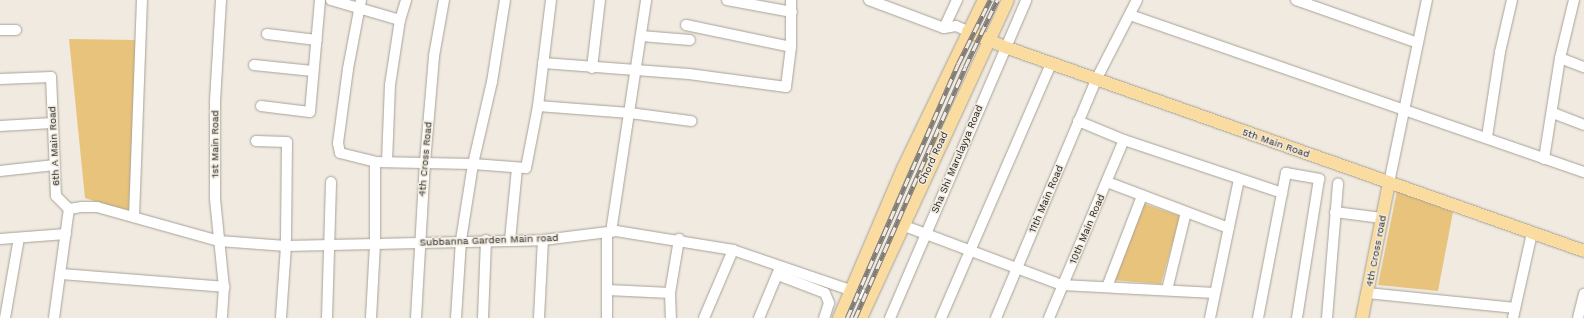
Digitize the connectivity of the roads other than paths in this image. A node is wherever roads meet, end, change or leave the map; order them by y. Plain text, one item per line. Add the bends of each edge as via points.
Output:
1 (142, 0) edge
2 (221, 0) edge
3 (320, 0) edge
4 (331, 0) edge
5 (406, 0) edge
6 (444, 0) edge
7 (505, 0) edge
8 (551, 0) edge
9 (600, 0) edge
10 (646, 0) edge
11 (727, 0) edge
12 (791, 0) edge
13 (869, 0) edge
14 (957, 0) edge
15 (984, 0) edge
16 (1008, 0) edge
17 (1026, 0) edge
18 (1137, 0) edge
19 (1296, 0) edge
20 (1427, 0) edge
21 (1512, 0) edge
22 (1574, 0) edge
23 (1581, 0) edge
24 (1584, 1) edge
25 (880, 2) edge
26 (360, 4) edge
27 (792, 12) junction
28 (1130, 15) junction
29 (400, 20) junction
30 (686, 25) dead end
31 (944, 28) junction
32 (0, 30) edge
33 (16, 30) dead end
34 (968, 31) junction
35 (267, 34) dead end
36 (641, 36) junction
37 (317, 40) junction
38 (690, 40) dead end
39 (990, 40) junction
40 (1418, 43) junction
41 (791, 47) junction
42 (1005, 47) junction
43 (1560, 58) junction
44 (543, 63) junction
45 (1052, 64) junction
46 (254, 65) dead end
47 (1584, 67) edge
48 (592, 68) junction
49 (636, 70) junction
50 (313, 71) junction
51 (0, 79) edge
52 (1096, 80) junction
53 (261, 106) dead end
54 (538, 106) junction
55 (1405, 108) junction
56 (630, 113) junction
57 (1553, 113) junction
58 (691, 121) dead end
59 (1078, 121) junction
60 (52, 123) junction
61 (1584, 124) edge
62 (0, 126) edge
63 (1487, 137) junction
64 (1124, 140) junction
65 (256, 141) dead end
66 (1544, 159) junction
67 (376, 162) junction
68 (387, 162) junction
69 (425, 162) junction
70 (473, 164) junction
71 (55, 165) junction
72 (517, 168) junction
73 (0, 172) edge
74 (1584, 172) edge
75 (1239, 179) junction
76 (331, 182) dead end
77 (1107, 182) junction
78 (1338, 183) dead end
79 (1390, 183) junction
80 (1282, 193) junction
81 (1142, 196) junction
82 (69, 209) junction
83 (1186, 212) junction
84 (1335, 212) junction
85 (134, 217) junction
86 (1382, 218) junction
87 (902, 225) junction
88 (1229, 228) junction
89 (609, 232) junction
90 (1532, 233) junction
91 (66, 234) junction
92 (924, 235) junction
93 (19, 238) junction
94 (0, 239) edge
95 (679, 239) junction
96 (461, 240) junction
97 (486, 240) junction
98 (510, 240) junction
99 (543, 240) junction
100 (219, 241) junction
101 (420, 242) junction
102 (376, 244) junction
103 (286, 246) junction
104 (330, 246) junction
105 (733, 250) junction
106 (969, 251) junction
107 (1584, 251) edge
108 (1017, 268) junction
109 (779, 270) junction
110 (60, 274) junction
111 (1062, 285) junction
112 (224, 287) junction
113 (1107, 287) junction
114 (852, 289) junction
115 (608, 290) junction
116 (1167, 290) junction
117 (670, 293) junction
118 (1215, 293) junction
119 (1367, 293) junction
120 (1584, 294) edge
121 (870, 297) junction
122 (1514, 313) edge
123 (1580, 317) edge
124 (5, 318) edge
125 (54, 318) edge
126 (222, 318) edge
127 (281, 318) edge
128 (327, 318) edge
129 (371, 318) edge
130 (416, 318) edge
131 (456, 318) edge
132 (483, 318) edge
133 (539, 318) edge
134 (607, 318) edge
135 (671, 318) edge
136 (704, 318) edge
137 (759, 318) edge
138 (824, 318) edge
139 (839, 318) edge
140 (861, 318) edge
141 (890, 318) edge
142 (941, 318) edge
143 (996, 318) edge
144 (1049, 318) edge
145 (1210, 318) edge
146 (1258, 318) edge
147 (1297, 318) edge
148 (1327, 318) edge
149 (1362, 318) edge

1 - 85 street
2 - 100 street, 1st Main Road via 215,101 215,199
3 - 37 street
4 - 26 street
5 - 29 street
6 - 69 street, 4th Cross Road via 434,56
7 - 70 street via 492,82
8 - 44 street
9 - 48 street
10 - 36 street
11 - 27 street
12 - 27 street
13 - 25 street
14 - 31 street
15 - 34 main road
16 - 39 main road, Chord Road
17 - 42 street, Sha Shi Marulayya Road
18 - 28 street, 11th Main Road
19 - 40 street
20 - 40 street
21 - 63 street via 1500,52
22 - 43 street
23 - 24 street
25 - 31 street
26 - 29 street
26 - 67 street via 338,149 343,156
27 - 41 street
28 - 52 street, 11th Main Road
28 - 55 street
29 - 68 street via 390,85
30 - 41 street
31 - 34 street via 956,26
32 - 33 street
34 - 39 main road, 5th Main Road
34 - 114 main road via 903,168
35 - 37 street
36 - 38 street
36 - 49 street
37 - 50 street
39 - 42 main road, 5th Main Road
39 - 87 main road, Chord Road
40 - 55 street
41 - 49 street via 786,87
42 - 45 main road, 5th Main Road
42 - 92 street, Sha Shi Marulayya Road
43 - 47 street
43 - 57 street
44 - 48 street
44 - 54 street
45 - 52 main road, 5th Main Road
45 - 106 street
46 - 50 street
48 - 49 street
49 - 56 street
50 - 53 street via 310,112
51 - 60 street, 6th A Main Road via 51,77
52 - 59 street, 11th Main Road
52 - 79 main road, 5th Main Road
54 - 56 street
54 - 72 street via 526,168
55 - 63 street
55 - 79 street
56 - 58 street
56 - 89 street
57 - 61 street
57 - 66 street
59 - 64 street
59 - 108 street, 11th Main Road
60 - 62 street
60 - 71 street, 6th A Main Road
63 - 66 street
64 - 75 street
64 - 77 street, 10th Main Road
65 - 103 street via 287,142
66 - 74 street
67 - 68 street
67 - 102 street
68 - 69 street
69 - 70 street
69 - 101 street, 4th Cross Road
70 - 72 street
70 - 96 street
71 - 73 street
71 - 82 street, 6th A Main Road via 56,196
72 - 98 street
75 - 80 street
75 - 88 street
76 - 104 street
77 - 81 street
77 - 111 street, 10th Main Road
78 - 84 street
79 - 86 main road, 4th Cross road
79 - 90 main road, 5th Main Road
80 - 146 street
80 - 147 street via 1286,173 1318,179
81 - 83 street
81 - 113 street
82 - 85 street, Subbanna Garden Main road via 97,207
82 - 91 street
83 - 88 street
83 - 116 street
84 - 86 street
84 - 148 street
85 - 100 street, Subbanna Garden Main road
86 - 119 main road, 4th Cross road
87 - 92 street
87 - 121 main road, Chord Road
88 - 118 street
89 - 95 street, Subbanna Garden Main road
89 - 99 street, Subbanna Garden Main road
89 - 115 street
90 - 107 main road, 5th Main Road
90 - 122 street
91 - 93 street
91 - 110 street
92 - 106 street
92 - 141 street, Sha Shi Marulayya Road
93 - 94 street
93 - 124 street
95 - 105 street, Subbanna Garden Main road
95 - 117 street
96 - 97 street, Subbanna Garden Main road
96 - 101 street, Subbanna Garden Main road
96 - 131 street
97 - 98 street, Subbanna Garden Main road
97 - 132 street
98 - 99 street, Subbanna Garden Main road
99 - 133 street
100 - 103 street, Subbanna Garden Main road
100 - 112 street, 1st Main Road
101 - 102 street, Subbanna Garden Main road
101 - 130 street, 4th Cross Road
102 - 104 street, Subbanna Garden Main road
102 - 129 street
103 - 104 street, Subbanna Garden Main road
103 - 127 street
104 - 128 street
105 - 109 street, Subbanna Garden Main road
105 - 136 street
106 - 108 street
106 - 142 street
108 - 111 street
108 - 143 street, 11th Main Road
109 - 114 street, Subbanna Garden Main road
109 - 137 street
109 - 138 street via 825,293 829,303
110 - 112 street
110 - 125 street
111 - 113 street
111 - 144 street, 10th Main Road
112 - 126 street, 1st Main Road
113 - 116 street
114 - 121 street, Subbanna Garden Main road
114 - 139 main road
115 - 117 street
115 - 134 street
116 - 118 street
117 - 135 street
118 - 145 street
119 - 122 street
119 - 149 main road, 4th Cross road
120 - 123 street
121 - 140 main road, Chord Road

